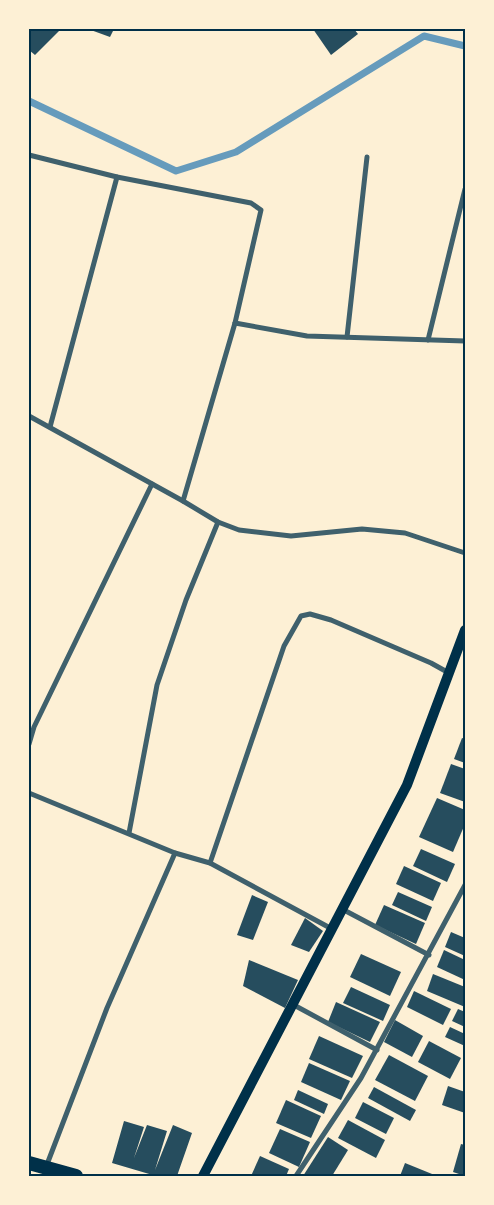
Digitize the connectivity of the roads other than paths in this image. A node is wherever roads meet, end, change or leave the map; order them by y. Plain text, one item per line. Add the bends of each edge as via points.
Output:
1 (29, 155) edge
2 (367, 157) dead end
3 (117, 177) junction
4 (465, 188) edge
5 (235, 323) junction
6 (347, 337) junction
7 (428, 340) junction
8 (465, 341) edge
9 (29, 416) edge
10 (50, 427) junction
11 (152, 484) junction
12 (183, 501) junction
13 (218, 522) junction
14 (465, 553) edge
15 (465, 630) edge
16 (449, 673) junction
17 (29, 744) edge
18 (29, 793) edge
19 (129, 834) junction
20 (175, 853) junction
21 (210, 863) junction
22 (465, 885) edge
23 (342, 909) junction
24 (332, 929) junction
25 (429, 955) junction
26 (292, 1004) junction
27 (376, 1050) junction
28 (29, 1163) edge
29 (46, 1168) junction
30 (76, 1176) edge
31 (203, 1176) edge
32 (296, 1176) edge

1 - 3 street
2 - 6 street
3 - 5 street via 258,206 261,215
3 - 10 street
4 - 7 street
5 - 6 street via 307,336
5 - 12 street
6 - 7 street
7 - 8 street
9 - 10 street
10 - 11 street
11 - 12 street
11 - 17 street via 34,727
12 - 13 street
13 - 14 street via 239,530 291,536 362,529 405,533
13 - 19 street via 186,600 157,685
15 - 16 main road
16 - 21 street via 331,620 310,614 301,616 284,646
16 - 23 main road via 407,785
18 - 19 street
19 - 20 street
20 - 21 street
20 - 29 street via 107,1008
21 - 24 street
22 - 25 street
23 - 24 main road
23 - 25 street
24 - 26 main road
25 - 27 street
26 - 27 street
26 - 31 main road
27 - 32 street
28 - 29 highway
29 - 30 highway

